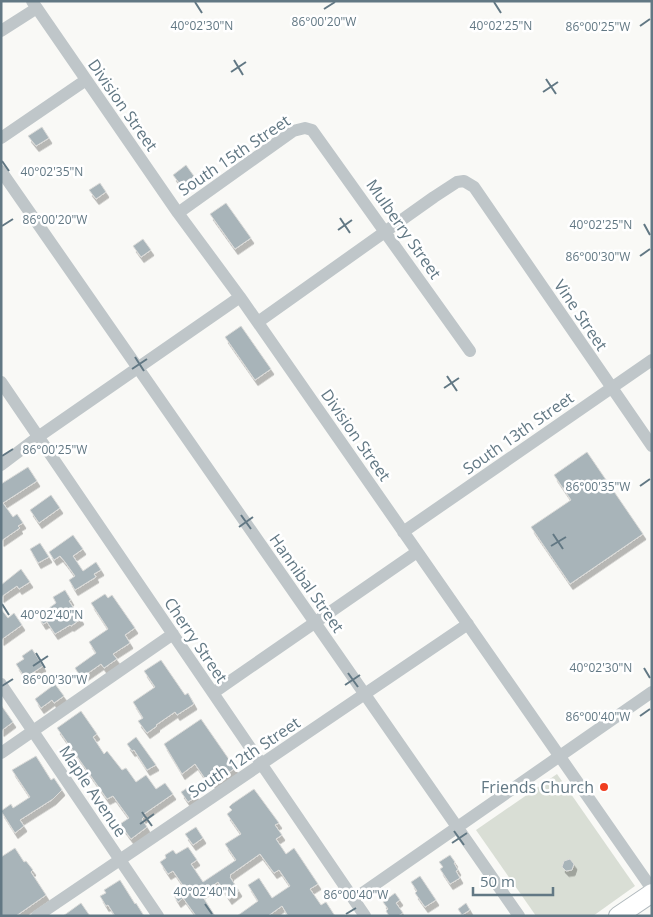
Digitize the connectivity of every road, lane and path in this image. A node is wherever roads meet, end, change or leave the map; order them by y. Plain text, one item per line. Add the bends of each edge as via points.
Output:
1 (34, 4) edge
2 (1, 31) edge
3 (86, 80) junction
4 (308, 129) joint
5 (1, 138) edge
6 (1, 171) edge
7 (178, 213) junction
8 (387, 232) junction
9 (240, 297) junction
10 (258, 322) junction
11 (470, 351) dead end
12 (652, 360) edge
13 (138, 368) junction
14 (1, 382) edge
15 (611, 388) junction
16 (38, 437) junction
17 (652, 446) edge
18 (1, 464) edge
19 (403, 532) junction
20 (417, 552) junction
21 (314, 622) junction
22 (468, 624) junction
23 (173, 634) junction
24 (1, 684) edge
25 (652, 692) edge
26 (213, 693) junction
27 (365, 695) junction
28 (33, 731) junction
29 (1, 753) edge
30 (559, 756) junction
31 (262, 765) junction
32 (457, 826) junction
33 (120, 860) junction
34 (652, 889) edge
35 (652, 893) edge
36 (354, 899) junction
37 (37, 916) edge
38 (158, 916) edge
39 (365, 916) edge
40 (519, 916) edge
41 (618, 916) edge

1 - 2 street
1 - 3 street, Division Street
3 - 5 street
3 - 7 street, Division Street
4 - 7 street, South 15th Street via 293,131
4 - 8 street, Mulberry Street via 316,133
6 - 13 street, Hannibal Street
7 - 9 street, Division Street
8 - 10 street
8 - 11 street, Mulberry Street
8 - 15 street, Vine Street via 457,182 464,181 474,187
9 - 10 street, Division Street
9 - 13 street
10 - 19 street, Division Street
12 - 15 street, South 13th Street
13 - 16 street
13 - 21 street, Hannibal Street
14 - 16 street, Cherry Street
15 - 17 street, Vine Street
15 - 19 street, South 13th Street
16 - 18 street
16 - 23 street, Cherry Street
19 - 20 street, Division Street
20 - 21 street
20 - 22 street, Division Street
21 - 26 street
21 - 27 street, Hannibal Street
22 - 27 street, South 12th Street
22 - 30 street, Division Street
23 - 26 street, Cherry Street
23 - 28 street
24 - 28 street, Maple Avenue
25 - 30 street
26 - 31 street, Cherry Street
27 - 31 street, South 12th Street
27 - 32 street, Hannibal Street
28 - 29 street
28 - 33 street, Maple Avenue
30 - 32 street
30 - 34 street, Division Street
31 - 33 street, South 12th Street
31 - 36 street, Cherry Street
32 - 36 street
32 - 40 street, Hannibal Street
33 - 37 street, South 12th Street
33 - 38 street, Maple Avenue
35 - 41 main road
36 - 39 street, Cherry Street

